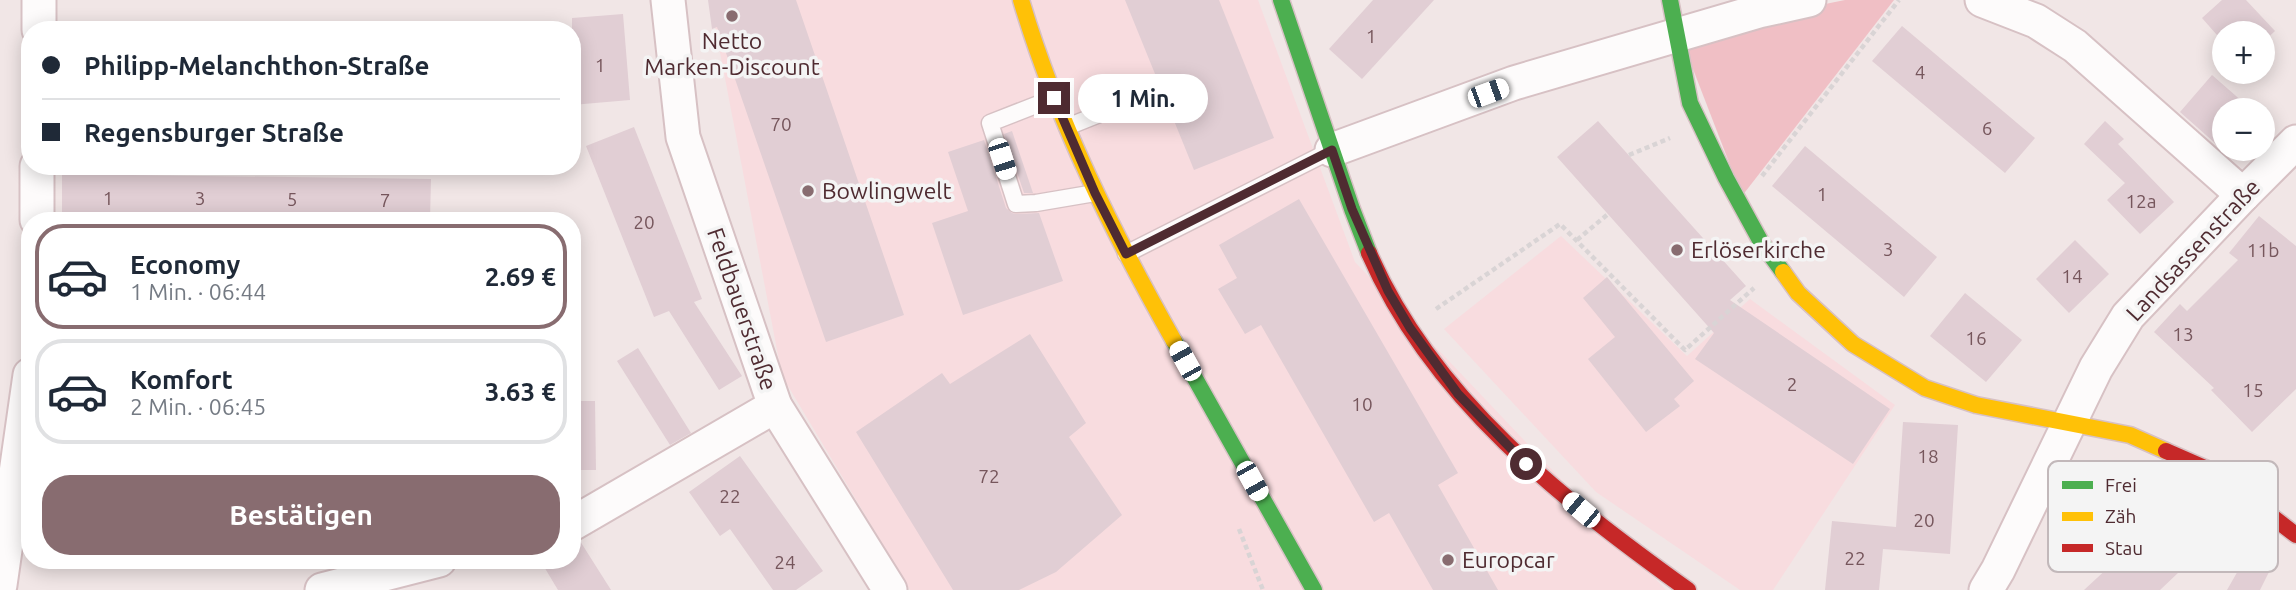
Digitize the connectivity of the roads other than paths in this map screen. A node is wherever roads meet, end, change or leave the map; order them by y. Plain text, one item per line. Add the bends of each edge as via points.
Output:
1 (39, 0) edge
2 (667, 0) edge
3 (1021, 0) edge
4 (1281, 0) edge
5 (1670, 0) edge
6 (1809, 0) edge
7 (1982, 0) edge
8 (2042, 11) edge
9 (39, 21) edge
10 (1677, 36) junction
11 (1054, 98) junction
12 (1122, 105) dead end
13 (1067, 127) junction
14 (2296, 142) edge
15 (1332, 150) junction
16 (37, 175) edge
17 (1095, 193) junction
18 (2243, 195) junction
19 (37, 212) edge
20 (1126, 254) junction
21 (775, 406) junction
22 (2069, 423) junction
23 (21, 438) edge
24 (2051, 461) edge
25 (2189, 461) edge
26 (2048, 466) edge
27 (581, 519) edge
28 (2278, 521) edge
29 (2296, 535) edge
30 (404, 569) edge
31 (0, 585) edge
32 (322, 590) edge
33 (890, 590) edge
34 (1314, 590) edge
35 (1688, 590) edge
36 (1986, 590) edge

1 - 9 street
2 - 21 street, Feldbauerstraße via 683,137
3 - 11 street
4 - 15 street
5 - 10 street
6 - 10 street
7 - 8 street
8 - 18 street via 2075,46
10 - 15 street via 1514,83
10 - 22 street via 1690,103 1761,242 1798,293 1853,344 1925,388 1976,405
11 - 13 street
11 - 17 lane via 990,123 1016,204
12 - 13 lane
13 - 17 street
14 - 18 street, Landsassenstraße
15 - 20 lane
15 - 35 street via 1388,291 1458,394 1526,464 1618,541
16 - 19 street
17 - 20 street
18 - 22 street, Landsassenstraße via 2128,316
20 - 34 street
21 - 27 street
21 - 33 street, Feldbauerstraße
22 - 24 street, Landsassenstraße
22 - 25 street via 2130,435
23 - 31 street
26 - 36 street, Landsassenstraße
28 - 29 street
30 - 32 street

